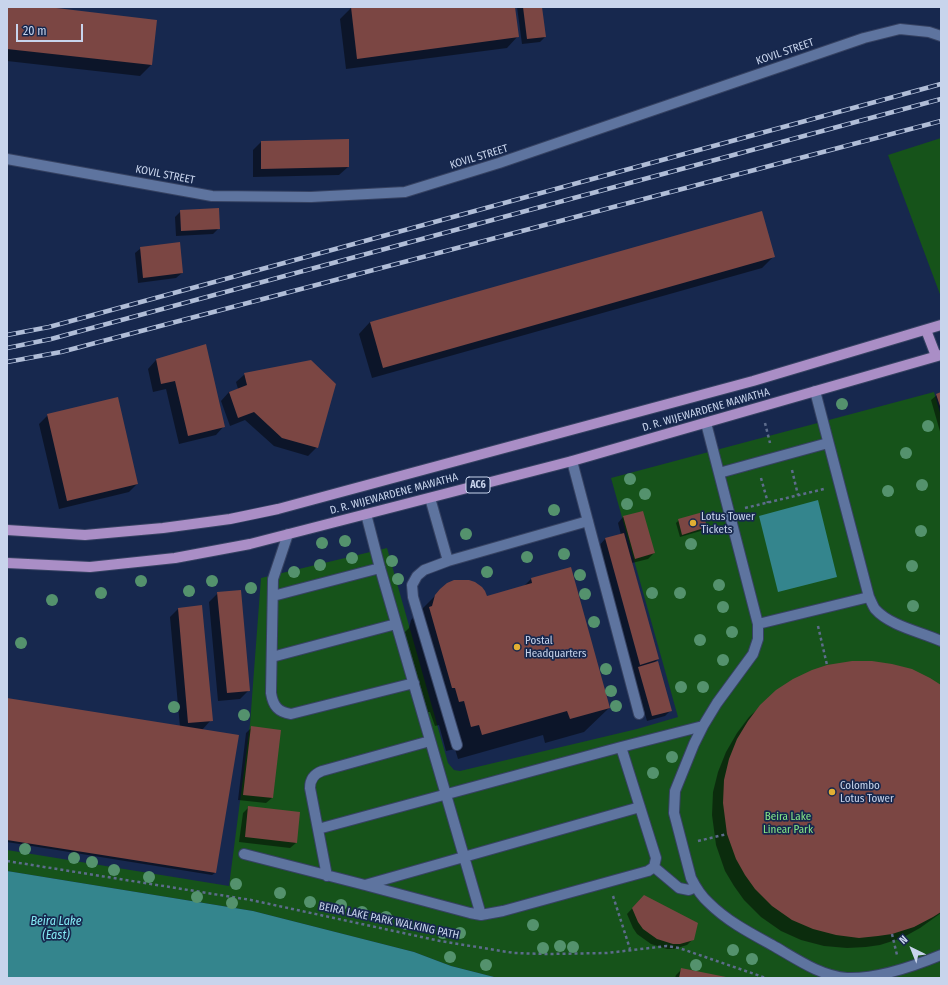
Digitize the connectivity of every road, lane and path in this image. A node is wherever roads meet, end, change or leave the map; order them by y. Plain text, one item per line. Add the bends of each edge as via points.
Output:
1 (941, 36) edge
2 (7, 159) edge
3 (941, 325) edge
4 (926, 330) junction
5 (938, 356) edge
6 (815, 391) junction
7 (761, 407) junction
8 (706, 423) junction
9 (828, 443) junction
10 (787, 454) junction
11 (773, 458) junction
12 (572, 461) junction
13 (757, 463) junction
14 (719, 473) junction
15 (840, 485) junction
16 (798, 495) junction
17 (430, 498) junction
18 (768, 503) junction
19 (729, 512) junction
20 (366, 514) junction
21 (588, 521) junction
22 (7, 530) edge
23 (288, 534) junction
24 (448, 561) junction
25 (7, 563) edge
26 (380, 568) junction
27 (273, 596) junction
28 (869, 597) junction
29 (396, 624) junction
30 (758, 624) junction
31 (820, 634) dead end
32 (941, 641) edge
33 (272, 656) junction
34 (827, 665) dead end
35 (414, 683) junction
36 (639, 714) dead end
37 (703, 726) junction
38 (430, 741) junction
39 (457, 745) dead end
40 (620, 747) junction
41 (446, 795) junction
42 (640, 807) junction
43 (318, 829) junction
44 (727, 834) dead end
45 (702, 840) dead end
46 (244, 854) dead end
47 (464, 856) junction
48 (7, 861) edge
49 (654, 867) junction
50 (327, 876) junction
51 (365, 885) junction
52 (696, 887) junction
53 (614, 898) dead end
54 (480, 915) junction
55 (892, 934) dead end
56 (630, 949) junction
57 (941, 955) edge
58 (898, 961) dead end
59 (766, 978) edge

1 - 2 lane, KOVIL STREET via 900,29 864,38 499,164 405,192 311,197 212,196
3 - 4 main road, D. R. WIJEWARDENE MAWATHA
4 - 5 main road
4 - 22 main road, D. R. WIJEWARDENE MAWATHA via 753,381 278,509 230,519 86,535
5 - 6 main road, D. R. WIJEWARDENE MAWATHA / AC6
6 - 7 main road, D. R. WIJEWARDENE MAWATHA / AC6
6 - 9 lane
7 - 8 main road, D. R. WIJEWARDENE MAWATHA / AC6
7 - 11 path
8 - 12 main road, D. R. WIJEWARDENE MAWATHA / AC6
8 - 14 lane
9 - 10 lane
9 - 15 lane
10 - 11 lane
10 - 16 path
11 - 13 lane
12 - 17 main road, D. R. WIJEWARDENE MAWATHA / AC6
12 - 21 lane
13 - 14 lane
13 - 18 path
14 - 19 lane
15 - 16 path
15 - 28 lane
16 - 18 path
17 - 20 main road, D. R. WIJEWARDENE MAWATHA / AC6
17 - 24 lane
18 - 19 path
19 - 30 lane
20 - 23 main road, D. R. WIJEWARDENE MAWATHA / AC6
20 - 26 lane
21 - 24 lane
21 - 36 lane
23 - 25 main road, D. R. WIJEWARDENE MAWATHA / AC6 via 175,558 90,567
23 - 27 lane via 274,575
24 - 39 lane via 424,570 417,576 412,585 412,592
26 - 27 lane
26 - 29 lane
27 - 33 lane
28 - 30 lane
28 - 32 lane via 875,609 888,619
29 - 33 lane
29 - 35 lane
30 - 37 lane via 758,639 753,654
31 - 34 path
33 - 35 lane via 272,700 278,709 291,714
35 - 38 lane
37 - 40 lane
37 - 52 lane via 680,777 674,801 674,812 691,878
38 - 41 lane
38 - 43 lane via 313,776 310,788
40 - 41 lane
40 - 42 lane
41 - 43 lane
41 - 47 lane
42 - 47 lane
42 - 49 lane via 656,858
43 - 50 lane
44 - 45 path
46 - 50 lane
47 - 51 lane
47 - 54 lane
48 - 56 path, BEIRA LAKE PARK WALKING PATH via 251,900 440,941 514,953 607,953
49 - 52 lane via 679,888 689,890
49 - 54 lane via 648,871
50 - 51 lane
51 - 54 lane
52 - 57 lane via 708,903 738,926 805,964 836,976 861,978 923,963
53 - 56 path
55 - 58 path
56 - 59 path, BEIRA LAKE PARK WALKING PATH via 673,947

